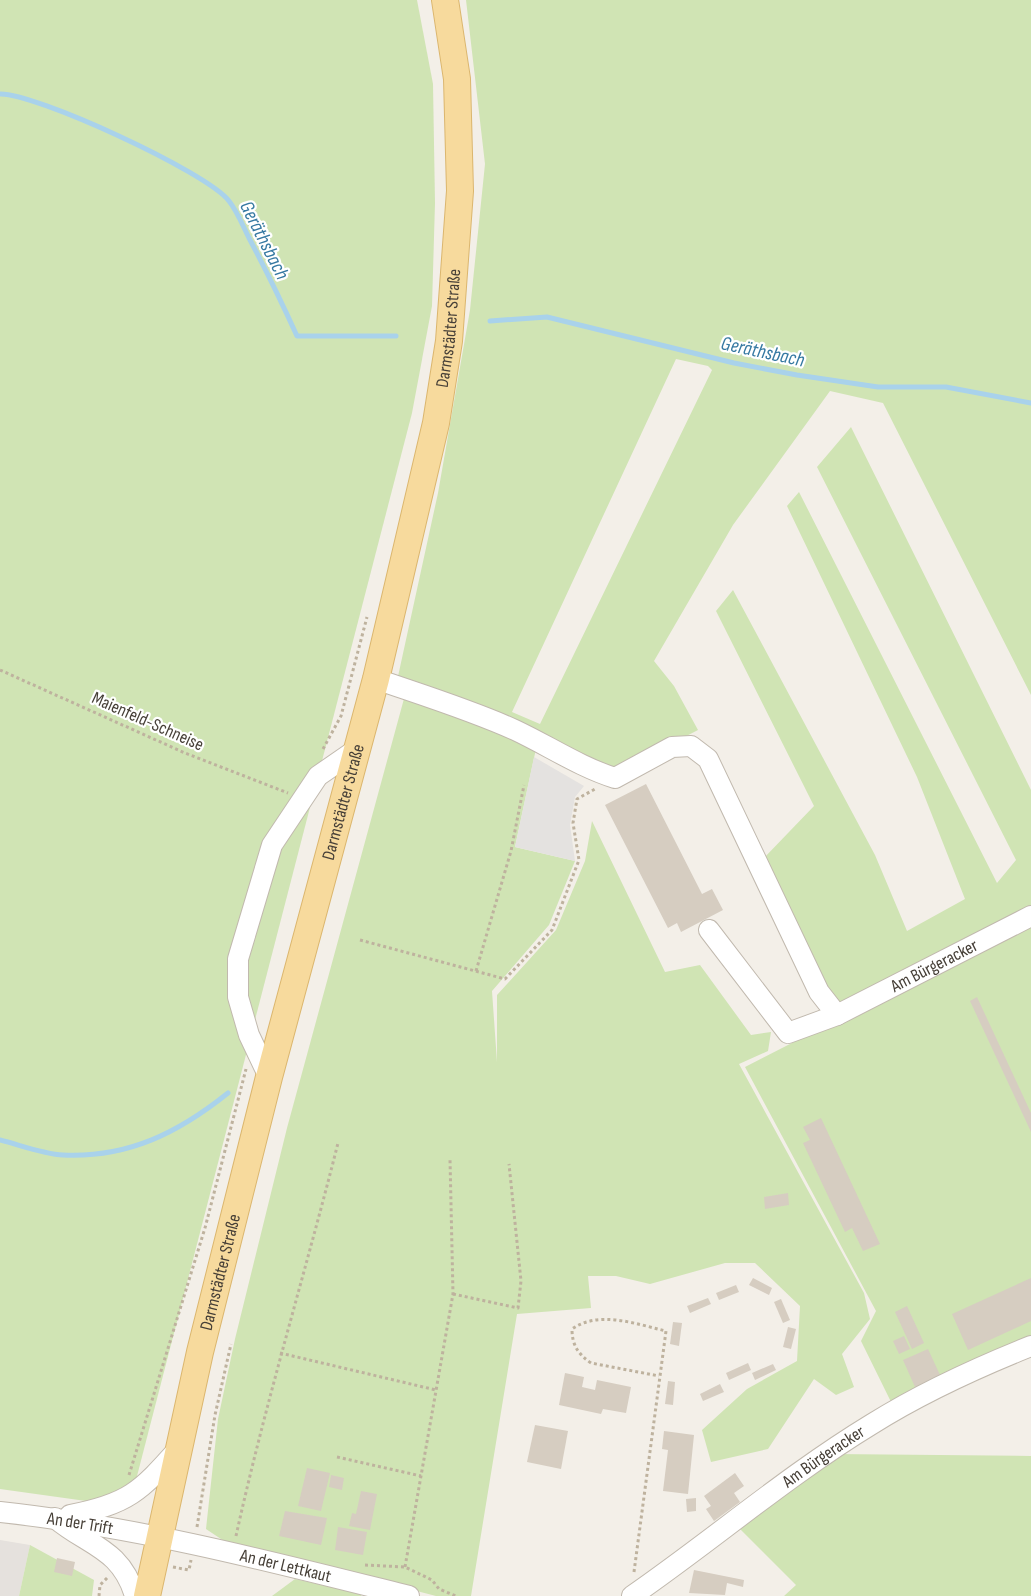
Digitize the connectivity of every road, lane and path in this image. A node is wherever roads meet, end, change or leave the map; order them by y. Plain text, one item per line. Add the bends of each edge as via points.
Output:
1 (445, 0) edge
2 (368, 616) dead end
3 (0, 670) edge
4 (376, 679) junction
5 (357, 748) junction
6 (323, 750) dead end
7 (615, 778) junction
8 (525, 785) dead end
9 (291, 787) dead end
10 (287, 793) junction
11 (281, 802) dead end
12 (1031, 916) edge
13 (709, 930) dead end
14 (360, 940) dead end
15 (476, 971) junction
16 (837, 1015) junction
17 (258, 1071) junction
18 (338, 1143) dead end
19 (450, 1160) dead end
20 (509, 1164) dead end
21 (453, 1294) junction
22 (231, 1344) dead end
23 (1031, 1346) edge
24 (280, 1353) junction
25 (659, 1376) junction
26 (436, 1390) junction
27 (179, 1448) junction
28 (337, 1456) dead end
29 (421, 1476) junction
30 (134, 1495) junction
31 (0, 1512) edge
32 (55, 1518) junction
33 (161, 1536) junction
34 (194, 1544) junction
35 (232, 1553) junction
36 (155, 1564) junction
37 (405, 1567) dead end
38 (113, 1572) dead end
39 (634, 1573) dead end
40 (99, 1596) edge
41 (135, 1596) edge
42 (147, 1596) edge
43 (409, 1596) edge
44 (632, 1596) edge

1 - 4 main road, Darmstädter Straße via 457,79 460,191 448,341 436,423
2 - 6 path via 341,716
3 - 10 path, Maienfeld-Schneise via 185,753
4 - 5 main road, Darmstädter Straße
4 - 7 street via 502,724 591,771
5 - 17 main road, Darmstädter Straße
5 - 17 street via 318,776 272,844 238,959 238,997
7 - 15 path via 577,799 573,824 579,860 552,930 506,979
7 - 16 street via 672,747 691,746 708,759 819,992
8 - 15 path via 511,851
9 - 10 path
10 - 11 path
12 - 16 street, Am Bürgeracker
13 - 16 street, Am Bürgeracker via 788,1033
14 - 15 path
17 - 27 main road, Darmstädter Straße
17 - 30 path via 204,1228 130,1468 129,1488
18 - 24 path via 303,1281
19 - 21 path
20 - 21 path via 521,1281 518,1308
21 - 26 path
22 - 34 path
23 - 44 street, Am Bürgeracker via 948,1380 872,1424 777,1488
24 - 26 path
24 - 35 path
25 - 25 path via 591,1363 572,1343 572,1329 595,1319 666,1331
25 - 39 path
26 - 29 path
27 - 30 street
27 - 33 main road, Darmstädter Straße
28 - 29 path
29 - 37 path
30 - 32 street via 110,1506
31 - 32 street, An der Trift
32 - 33 street, An der Trift
32 - 41 street via 122,1564
33 - 34 street, An der Lettkaut
33 - 36 main road, Darmstädter Straße
34 - 35 street, An der Lettkaut
34 - 36 path via 189,1570
35 - 43 street, An der Lettkaut
36 - 42 main road, Darmstädter Straße
38 - 40 path via 100,1585

